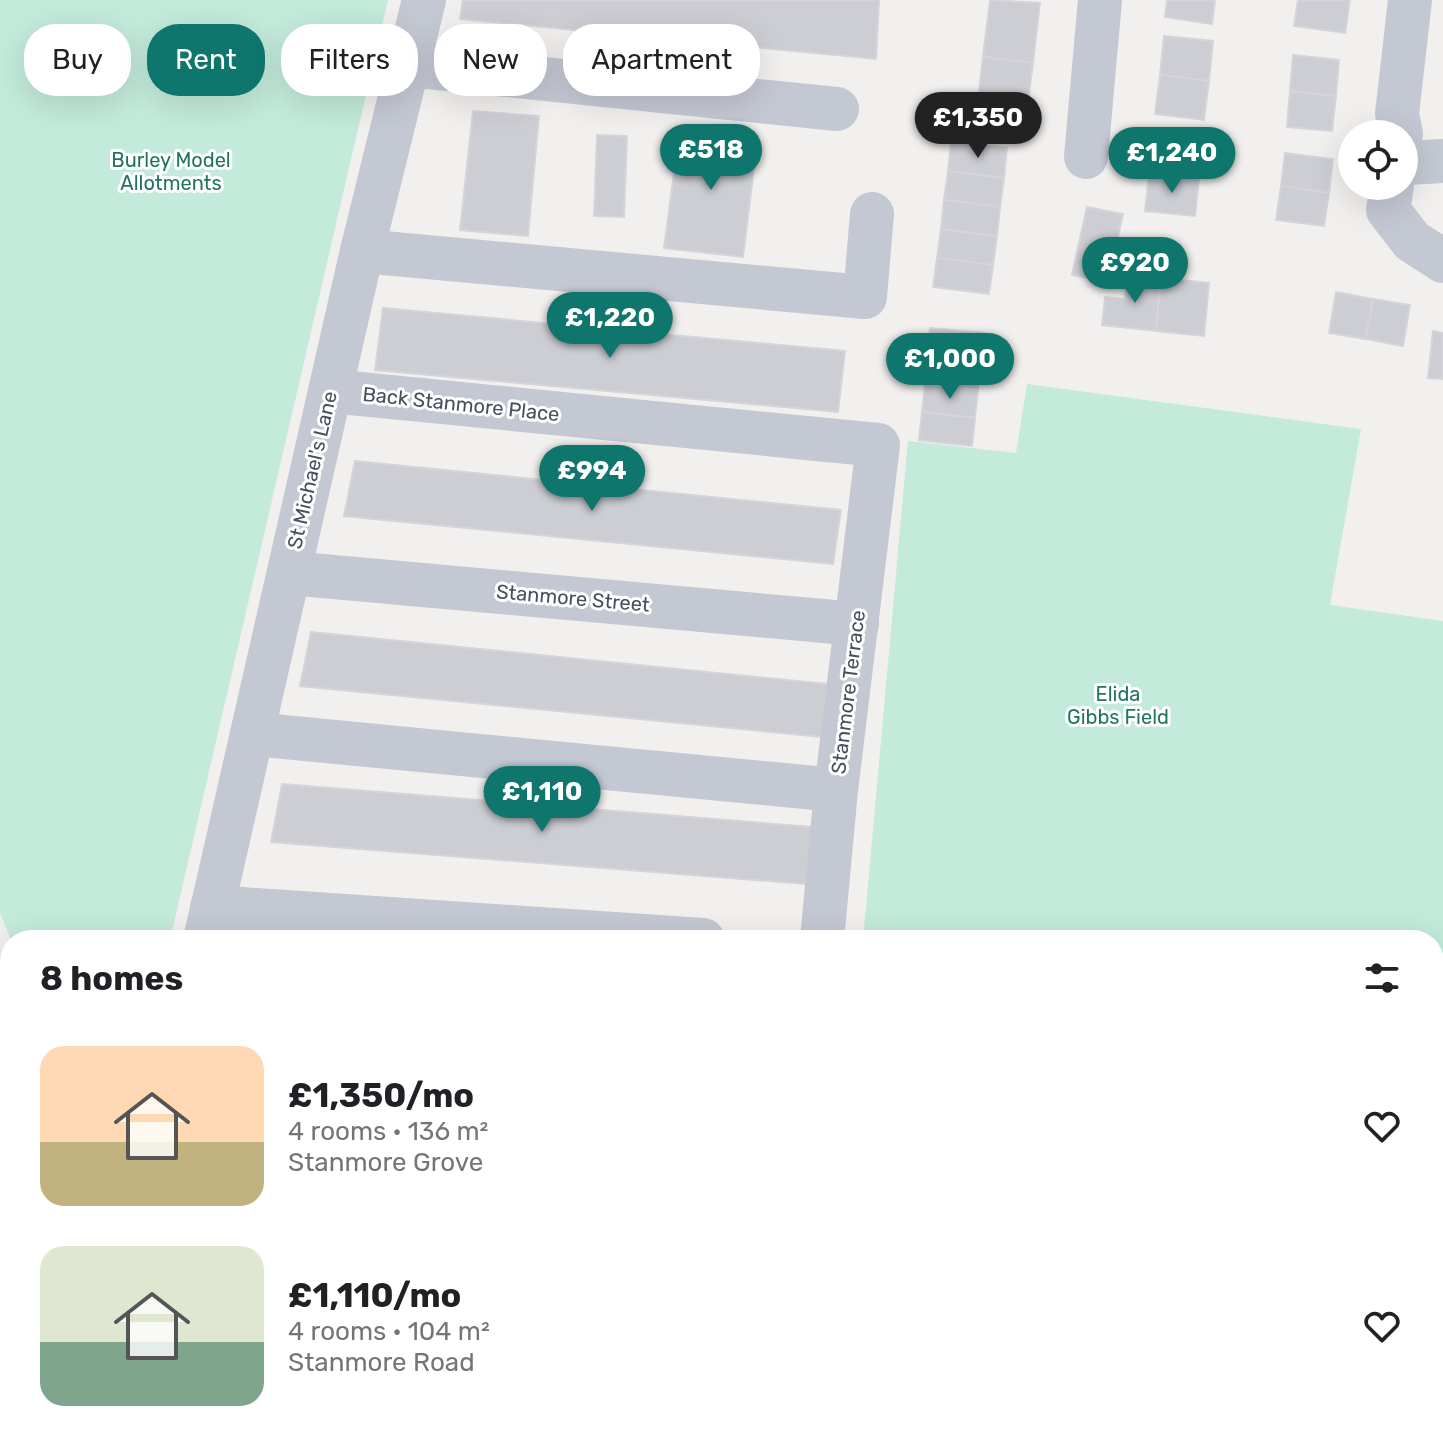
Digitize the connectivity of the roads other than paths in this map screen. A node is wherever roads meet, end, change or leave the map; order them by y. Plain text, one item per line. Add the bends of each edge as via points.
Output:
1 (424, 0) edge
2 (1100, 0) edge
3 (1410, 0) edge
4 (418, 24) edge
5 (418, 66) edge
6 (400, 96) edge
7 (837, 109) dead end
8 (1399, 120) edge
9 (1086, 157) dead end
10 (1392, 200) edge
11 (872, 214) dead end
12 (362, 251) junction
13 (1443, 261) edge
14 (330, 391) junction
15 (885, 468) joint
16 (289, 573) junction
17 (857, 624) junction
18 (252, 734) junction
19 (836, 790) junction
20 (208, 923) edge
21 (412, 930) edge
22 (823, 930) edge

1 - 4 street, St Michael's Lane
2 - 9 street
3 - 8 street
5 - 7 street
6 - 12 street, St Michael's Lane
10 - 13 street via 1388,210 1412,241
11 - 12 street via 865,297
12 - 14 street, St Michael's Lane
14 - 15 street, Back Stanmore Place
14 - 16 street, St Michael's Lane
15 - 17 street, Stanmore Terrace
16 - 17 street, Stanmore Street
16 - 18 street, St Michael's Lane
17 - 19 street, Stanmore Terrace
18 - 19 street
18 - 20 street, St Michael's Lane
19 - 22 street, Stanmore Terrace
20 - 21 street

